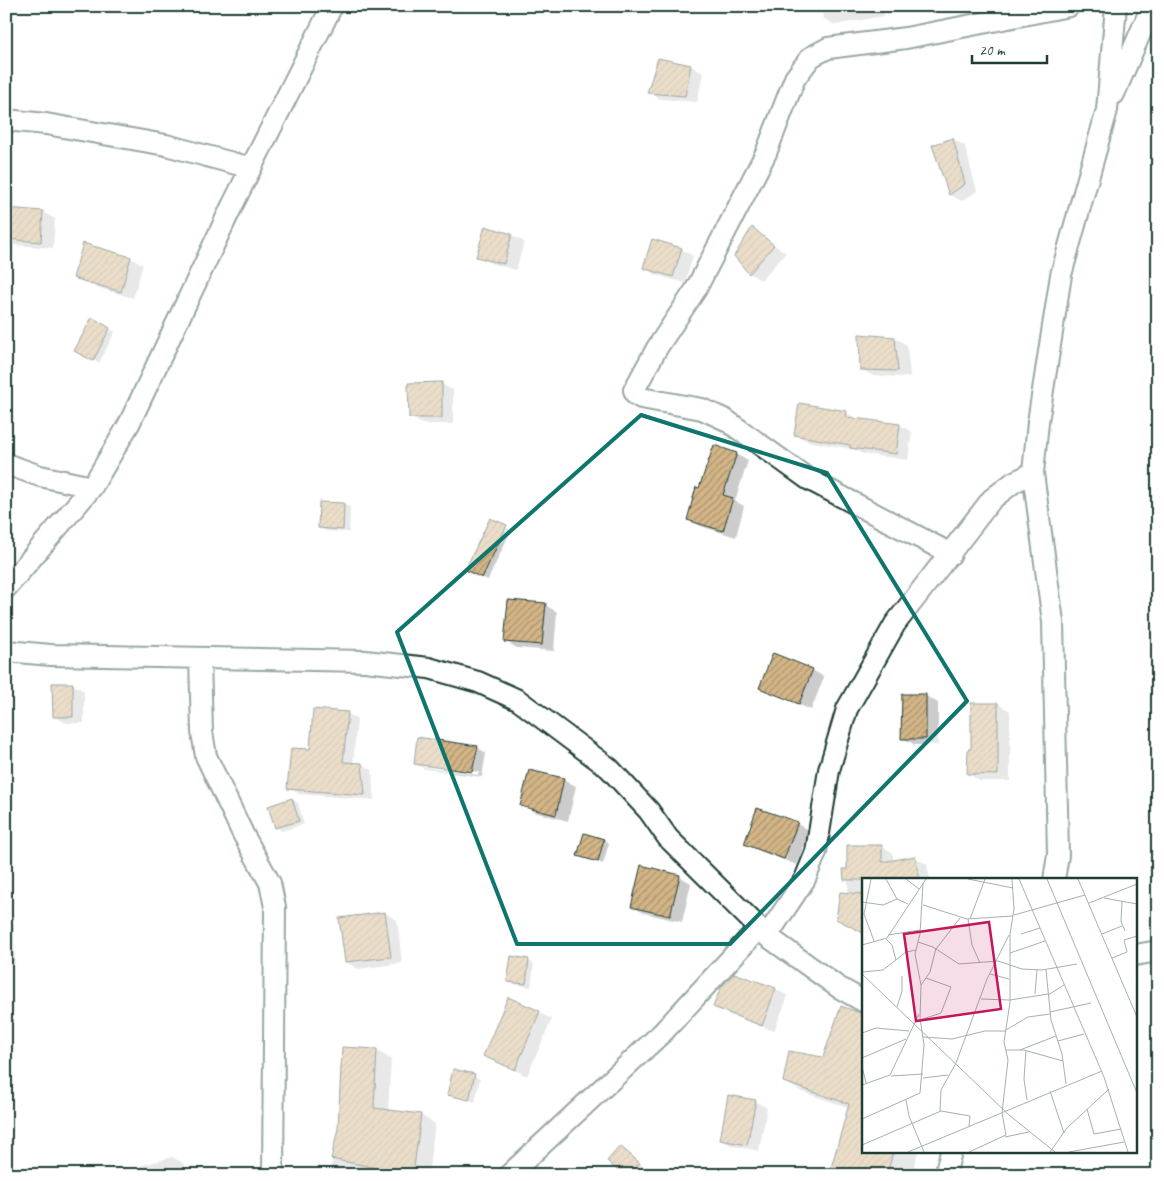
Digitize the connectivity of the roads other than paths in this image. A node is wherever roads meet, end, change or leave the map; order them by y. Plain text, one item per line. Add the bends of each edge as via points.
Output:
1 (332, 6) edge
2 (1069, 6) edge
3 (1116, 6) edge
4 (1152, 6) edge
5 (1107, 110) junction
6 (6, 120) edge
7 (252, 168) junction
8 (6, 464) edge
9 (1034, 473) junction
10 (92, 487) junction
11 (951, 554) junction
12 (6, 588) edge
13 (6, 651) edge
14 (200, 658) junction
15 (1054, 878) edge
16 (763, 932) junction
17 (1158, 951) edge
18 (1136, 956) edge
19 (862, 1000) edge
20 (950, 1154) edge
21 (273, 1175) edge
22 (509, 1175) edge
23 (945, 1175) edge

1 - 7 street
2 - 11 street via 906,38 828,48 811,57 795,78 766,153 696,289 634,390 640,398 702,408 726,420 808,479
3 - 5 street
4 - 5 street
5 - 9 street via 1061,275 1040,403
6 - 7 street via 166,145
7 - 10 street via 130,424
8 - 10 street via 40,476
9 - 11 street via 1014,482 992,499
9 - 15 street via 1053,622 1058,855
10 - 12 street
11 - 16 street via 894,624 847,709 829,770 816,852 805,879
13 - 14 street
14 - 16 street via 365,662 429,668 478,682 518,700 609,768 649,811 668,838
14 - 21 street via 202,732 206,756 270,882 274,907
16 - 19 street via 838,987
16 - 22 street via 663,1032
17 - 18 street
20 - 23 street

